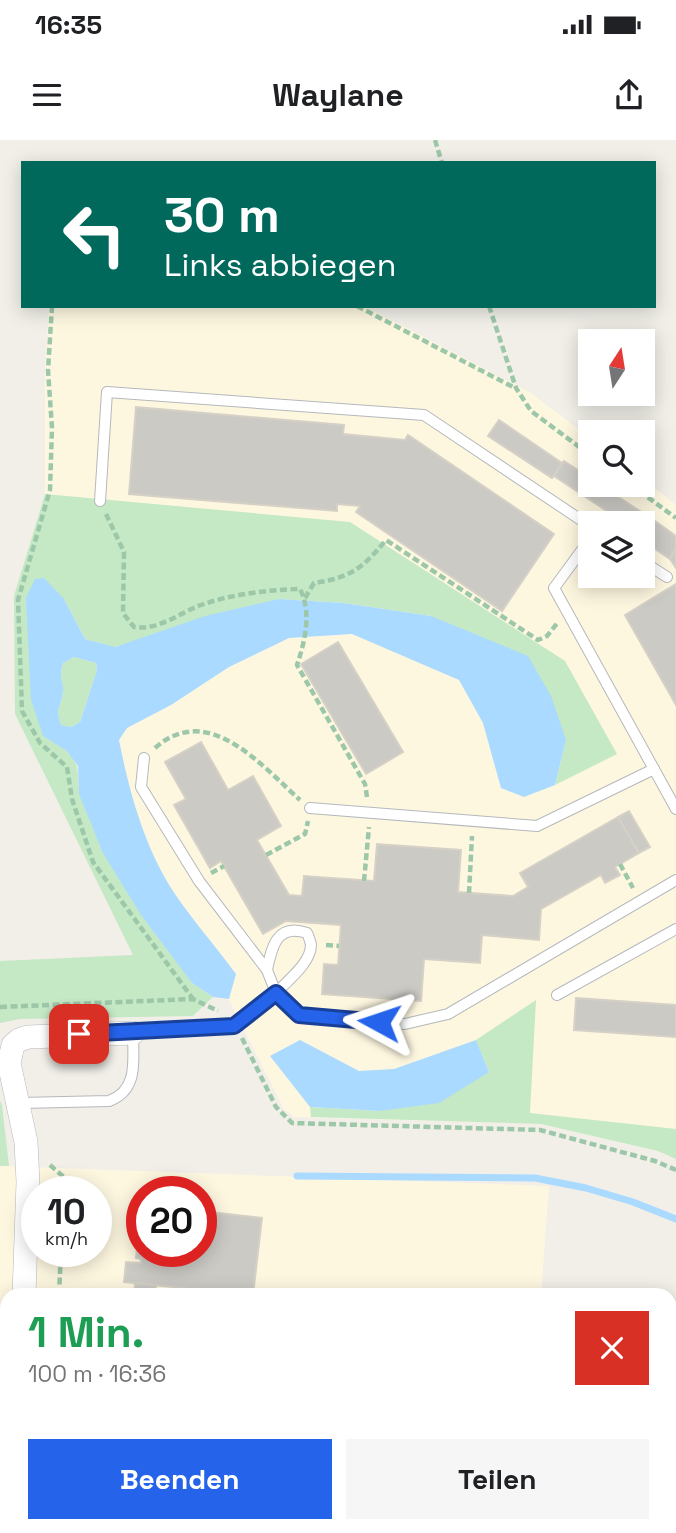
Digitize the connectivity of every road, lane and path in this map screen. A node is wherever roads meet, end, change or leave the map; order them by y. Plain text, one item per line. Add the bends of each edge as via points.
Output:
1 (435, 140) edge
2 (441, 161) edge
3 (52, 308) edge
4 (361, 308) edge
5 (490, 308) edge
6 (516, 388) junction
7 (578, 446) edge
8 (647, 497) edge
9 (100, 501) joint
10 (578, 518) edge
11 (676, 518) edge
12 (578, 555) edge
13 (655, 569) edge
14 (667, 577) dead end
15 (305, 599) junction
16 (567, 610) junction
17 (144, 758) joint
18 (654, 769) junction
19 (365, 784) dead end
20 (310, 808) junction
21 (676, 809) edge
22 (370, 813) junction
23 (473, 821) junction
24 (266, 855) dead end
25 (620, 864) dead end
26 (676, 880) edge
27 (364, 881) dead end
28 (469, 892) dead end
29 (640, 901) junction
30 (676, 929) edge
31 (267, 970) junction
32 (276, 993) junction
33 (557, 995) dead end
34 (0, 1007) edge
35 (234, 1026) junction
36 (133, 1033) junction
37 (4, 1063) edge
38 (19, 1103) junction
39 (676, 1170) edge
40 (60, 1267) edge
41 (24, 1288) edge
42 (59, 1288) edge

1 - 2 path
3 - 34 path via 50,490 18,600 22,711 40,743 67,767 72,799 93,862 193,999
4 - 6 path
5 - 6 path
6 - 7 path via 531,411
8 - 11 path
9 - 10 lane via 107,392 424,415
9 - 15 path via 124,552 123,613 134,627 147,629 203,605 269,590 300,589
12 - 16 lane via 554,587
13 - 14 lane
15 - 16 path via 314,583 334,580 365,565 386,540 538,640 547,636
15 - 19 path via 306,639 297,665
16 - 18 lane
17 - 20 path via 162,742 190,730 218,734
17 - 31 lane via 141,786 199,881
18 - 21 lane
18 - 23 lane via 537,826
20 - 22 lane
20 - 24 path via 305,834
22 - 23 lane
22 - 27 path
23 - 28 path
25 - 29 path
26 - 29 lane
29 - 32 lane via 448,1014 405,1024 299,1015
30 - 33 lane
31 - 32 lane
31 - 32 lane via 278,936 298,930 307,933 311,944 303,964
32 - 35 lane
35 - 36 lane
35 - 39 path via 276,1107 292,1123 540,1130
36 - 37 street via 28,1037 13,1045
36 - 38 lane via 132,1076 118,1097
37 - 38 street
38 - 41 street via 28,1182
40 - 42 path

